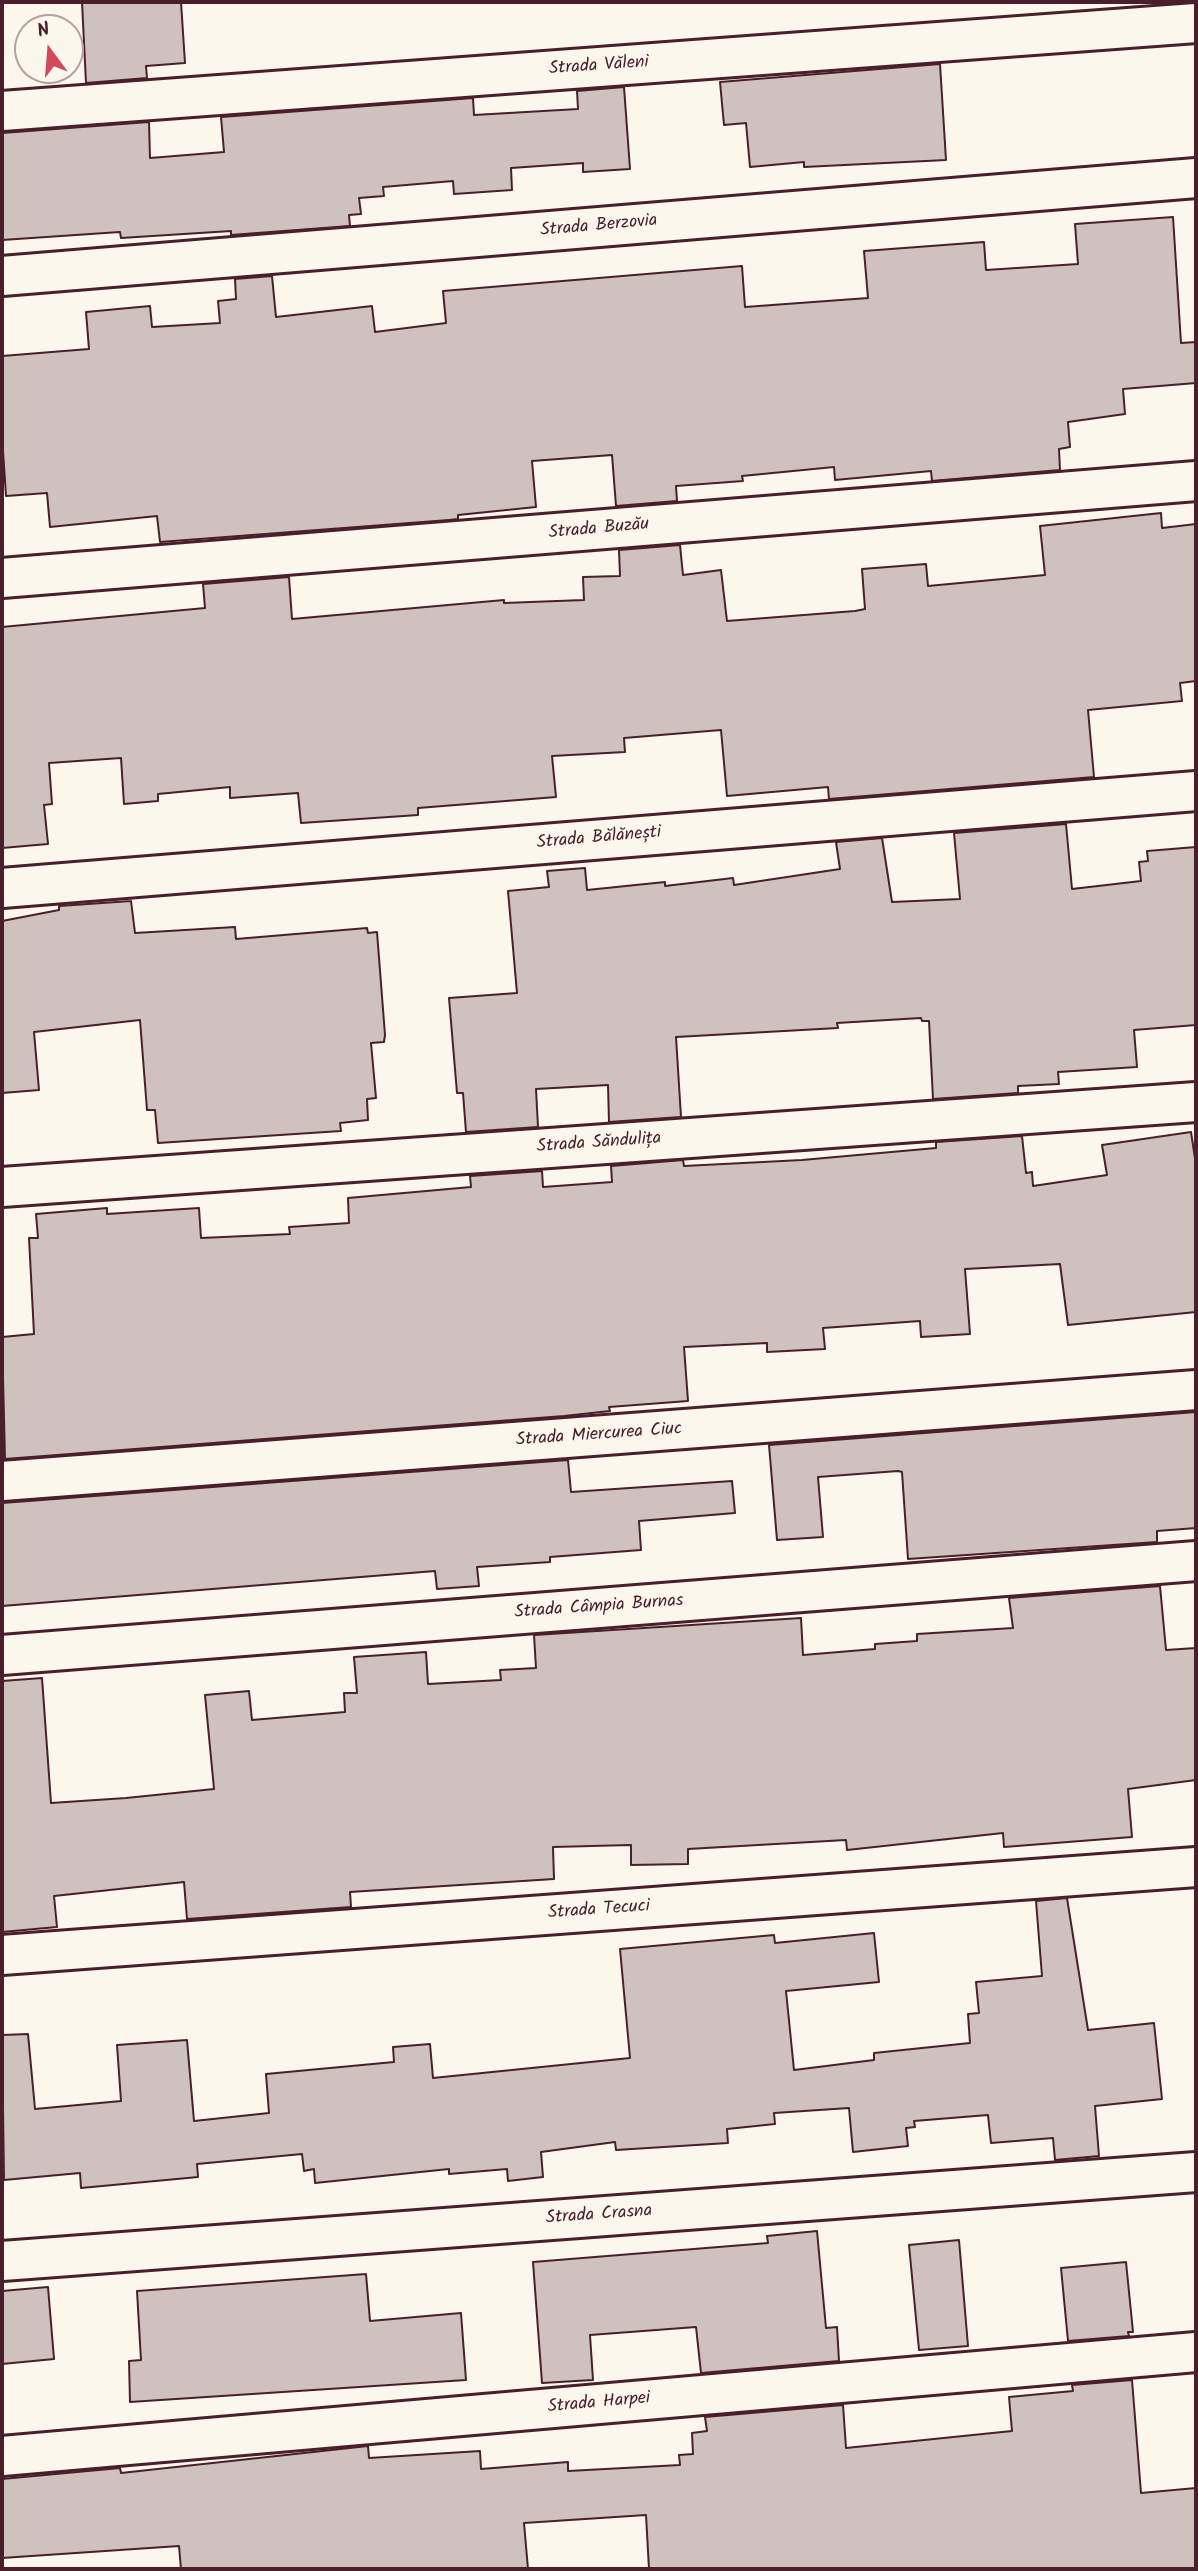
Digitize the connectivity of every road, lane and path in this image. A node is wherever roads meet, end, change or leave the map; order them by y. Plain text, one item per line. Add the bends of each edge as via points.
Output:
1 (1196, 23) edge
2 (2, 111) edge
3 (1196, 177) edge
4 (2, 276) edge
5 (1196, 481) edge
6 (2, 578) edge
7 (1196, 791) edge
8 (2, 888) edge
9 (1196, 1102) edge
10 (2, 1187) edge
11 (1196, 1390) edge
12 (2, 1481) edge
13 (1196, 1561) edge
14 (2, 1655) edge
15 (1196, 1867) edge
16 (2, 1955) edge
17 (1196, 2172) edge
18 (2, 2261) edge
19 (1196, 2352) edge
20 (2, 2456) edge

1 - 2 street, Strada Văleni
3 - 4 street, Strada Berzovia
5 - 6 street, Strada Buzău
7 - 8 street, Strada Bălănești
9 - 10 street, Strada Săndulița
11 - 12 street, Strada Miercurea Ciuc
13 - 14 street, Strada Câmpia Burnas
15 - 16 street, Strada Tecuci
17 - 18 street, Strada Crasna
19 - 20 street, Strada Harpei

